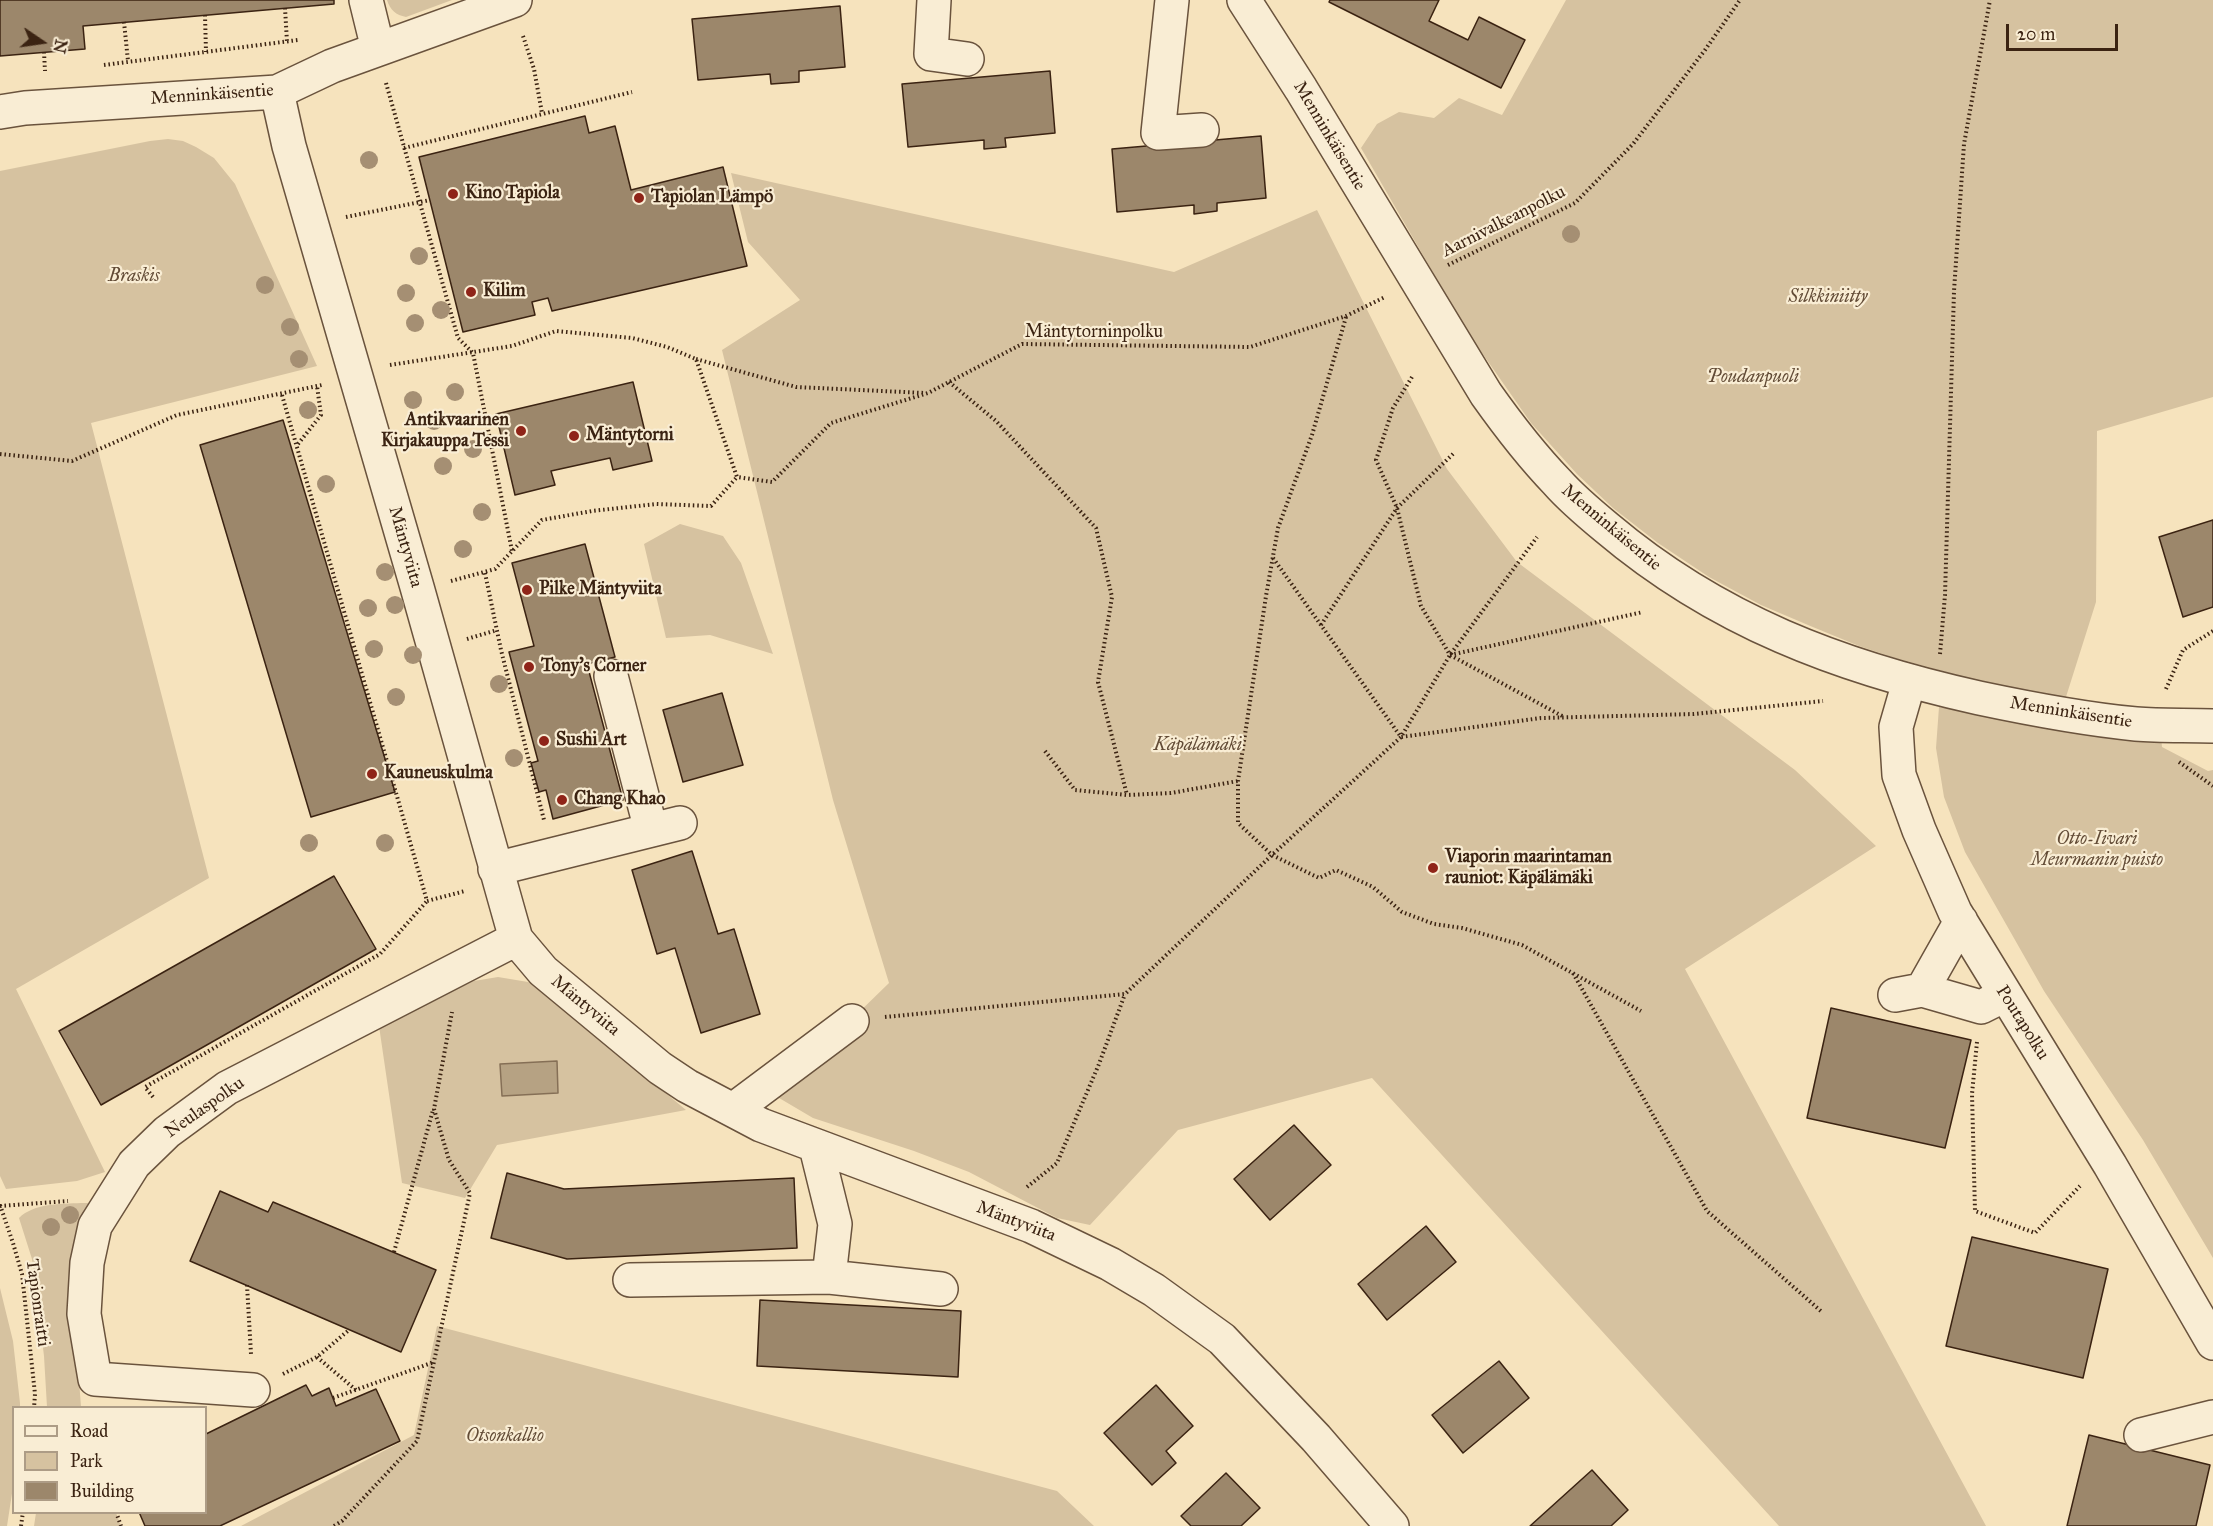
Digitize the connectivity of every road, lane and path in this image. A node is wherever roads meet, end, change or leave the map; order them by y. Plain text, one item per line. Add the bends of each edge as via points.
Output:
1 (366, 0) edge
2 (934, 0) edge
3 (1172, 0) edge
4 (1244, 0) edge
5 (1740, 0) edge
6 (1990, 0) edge
7 (285, 8) dead end
8 (205, 15) dead end
9 (518, 15) edge
10 (124, 22) dead end
11 (307, 38) dead end
12 (287, 42) junction
13 (378, 49) junction
14 (206, 52) junction
15 (967, 59) dead end
16 (128, 61) junction
17 (99, 67) dead end
18 (386, 81) dead end
19 (277, 92) junction
20 (632, 92) dead end
21 (0, 112) edge
22 (542, 113) junction
23 (1202, 130) dead end
24 (405, 148) junction
25 (430, 200) dead end
26 (421, 202) junction
27 (345, 217) dead end
28 (1416, 281) junction
29 (1372, 303) joint
30 (1346, 316) junction
31 (473, 353) junction
32 (696, 359) junction
33 (369, 372) junction
34 (1412, 377) dead end
35 (949, 382) junction
36 (317, 386) junction
37 (928, 393) junction
38 (297, 445) dead end
39 (1455, 452) dead end
40 (0, 454) edge
41 (736, 477) junction
42 (1398, 508) junction
43 (1537, 537) dead end
44 (513, 551) junction
45 (1273, 558) junction
46 (485, 573) junction
47 (417, 587) junction
48 (1643, 612) dead end
49 (1321, 625) junction
50 (497, 630) junction
51 (2213, 631) edge
52 (464, 640) dead end
53 (1450, 655) junction
54 (611, 676) dead end
55 (1922, 685) junction
56 (1823, 701) dead end
57 (1564, 718) junction
58 (2166, 725) junction
59 (2213, 726) edge
60 (1401, 737) junction
61 (1045, 751) dead end
62 (1238, 781) junction
63 (1127, 795) junction
64 (545, 824) dead end
65 (1272, 855) junction
66 (495, 869) junction
67 (427, 901) dead end
68 (1961, 921) junction
69 (516, 939) junction
70 (458, 969) junction
71 (1573, 973) junction
72 (1125, 994) junction
73 (1993, 1001) junction
74 (1641, 1011) dead end
75 (852, 1021) joint
76 (434, 1109) junction
77 (734, 1110) junction
78 (174, 1127) junction
79 (816, 1147) junction
80 (2110, 1165) junction
81 (113, 1197) junction
82 (0, 1206) edge
83 (995, 1213) junction
84 (394, 1252) dead end
85 (829, 1277) junction
86 (630, 1280) dead end
87 (247, 1285) dead end
88 (941, 1289) dead end
89 (1822, 1312) dead end
90 (349, 1330) dead end
91 (2213, 1342) edge
92 (317, 1357) junction
93 (435, 1362) junction
94 (253, 1390) junction
95 (356, 1390) junction
96 (333, 1398) dead end
97 (34, 1406) edge
98 (2213, 1417) edge
99 (2141, 1435) dead end
100 (334, 1526) edge
101 (1392, 1526) edge

1 - 13 street
2 - 15 street via 931,54
3 - 23 street via 1158,133
4 - 28 street, Menninkäisentie
5 - 28 path, Aarnivalkeanpolku via 1632,144 1575,203
6 - 55 path via 1964,144 1954,291 1945,595
7 - 12 path
8 - 14 path
9 - 13 street, Menninkäisentie
9 - 22 path
10 - 16 path
11 - 12 path
12 - 14 path
13 - 19 street, Menninkäisentie
14 - 16 path
16 - 17 path
18 - 24 path
19 - 21 street, Menninkäisentie
19 - 33 street, Mäntyviita via 289,146
20 - 22 path
22 - 24 path
24 - 26 path
25 - 26 path
26 - 27 path
26 - 31 path via 458,338
28 - 29 path, Aarnivalkeanpolku
28 - 55 street, Menninkäisentie via 1514,434 1557,483 1639,555 1740,618 1838,659
29 - 30 path, Mäntytorninpolku
30 - 35 path, Mäntytorninpolku via 1250,347 1022,344
30 - 45 path via 1312,435 1278,528
31 - 32 path via 512,346 556,331 632,338
31 - 33 path
31 - 44 path
32 - 37 path via 796,387
32 - 41 path
33 - 36 path
33 - 47 street, Mäntyviita
34 - 42 path via 1393,408 1376,460
35 - 37 path, Mäntytorninpolku
35 - 63 path via 996,421 1096,528 1112,597 1098,682
36 - 38 path via 321,415
36 - 40 path via 177,415 72,461
37 - 41 path, Mäntytorninpolku via 831,423 772,482
39 - 42 path
41 - 44 path via 711,506 656,504 542,519
42 - 49 path
42 - 53 path via 1421,606
43 - 53 path
44 - 46 path via 495,569
45 - 49 path
45 - 62 path
46 - 47 path
46 - 50 path
47 - 66 street, Mäntyviita
48 - 53 path
49 - 60 path
50 - 52 path
50 - 64 path
51 - 58 path via 2183,650 2165,691
53 - 57 path
53 - 60 path
54 - 66 street via 666,827
55 - 58 street, Menninkäisentie via 2068,715
55 - 68 street, Poutapolku via 1896,727 1899,775 1919,830
56 - 57 path via 1694,714
57 - 60 path
58 - 59 street, Menninkäisentie
60 - 65 path
61 - 63 path via 1076,790
62 - 63 path via 1171,793
62 - 65 path via 1238,823
65 - 71 path via 1319,878 1336,870 1373,887 1402,912 1434,924 1522,945
65 - 72 path
66 - 69 street, Mäntyviita
67 - 78 path via 380,954 145,1087
68 - 73 street, Poutapolku
68 - 73 street via 1908,992
69 - 70 street, Neulaspolku
69 - 77 street, Mäntyviita via 543,971 660,1068
70 - 76 path
70 - 78 street, Neulaspolku via 226,1088
71 - 74 path
71 - 89 path via 1707,1211
72 - 75 path
72 - 83 path via 1057,1163
73 - 80 street, Poutapolku
73 - 80 path via 1972,1094 1975,1211 2035,1233 2075,1189
75 - 77 street
76 - 84 path
76 - 93 path via 449,1160 470,1193
77 - 79 street, Mäntyviita
78 - 81 street, Neulaspolku via 134,1164
79 - 83 street, Mäntyviita
79 - 85 street via 835,1224
80 - 91 street, Poutapolku
81 - 82 path
81 - 94 street, Neulaspolku via 95,1226 87,1263 84,1314 94,1379
82 - 97 path, Tapionraitti via 22,1274
83 - 101 street, Mäntyviita via 1058,1238 1129,1275 1222,1340 1316,1438
85 - 86 street
85 - 88 street
87 - 94 path
90 - 92 path
92 - 94 path
92 - 95 path
93 - 95 path
93 - 100 path via 417,1441
95 - 96 path
98 - 99 street

